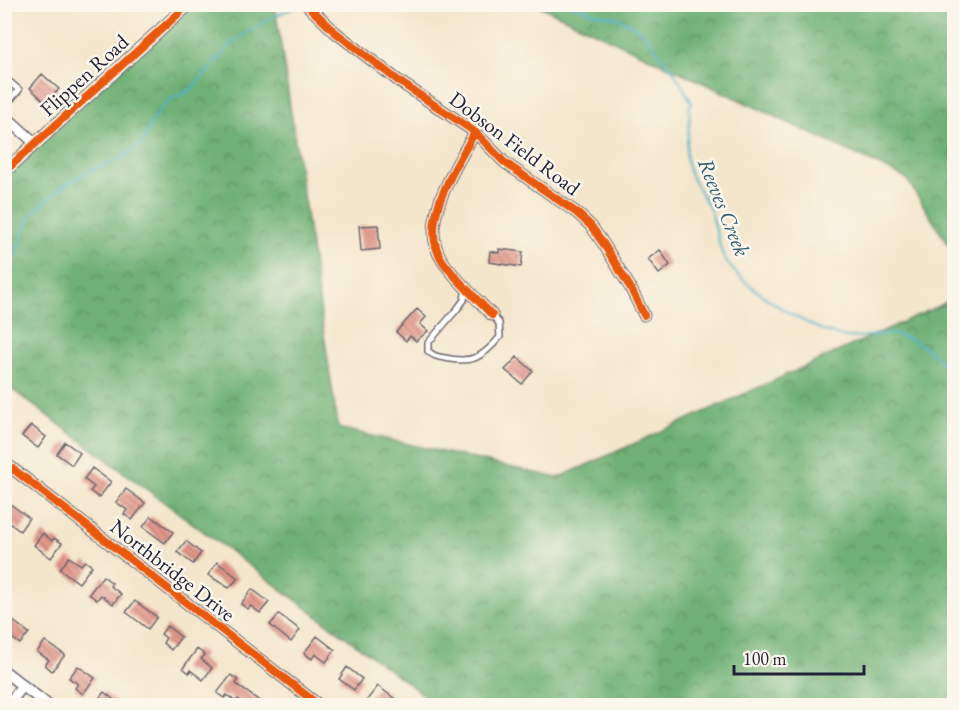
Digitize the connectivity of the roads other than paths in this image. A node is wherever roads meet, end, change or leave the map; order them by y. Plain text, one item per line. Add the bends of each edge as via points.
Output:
1 (189, 4) edge
2 (306, 4) edge
3 (4, 77) edge
4 (19, 90) junction
5 (26, 96) dead end
6 (4, 107) edge
7 (4, 115) edge
8 (475, 132) junction
9 (35, 143) junction
10 (4, 172) edge
11 (466, 287) junction
12 (492, 315) joint
13 (644, 315) dead end
14 (4, 462) edge
15 (4, 671) edge
16 (23, 686) junction
17 (7, 705) edge
18 (49, 705) edge
19 (320, 705) edge

1 - 9 street, Flippen Road
2 - 8 street, Dobson Field Road via 335,32 400,82
3 - 4 lane
4 - 5 lane
4 - 6 lane
7 - 9 street
8 - 11 street via 441,196 432,230 441,260
8 - 13 street, Dobson Field Road via 504,162 591,226
9 - 10 street, Flippen Road
11 - 12 street
11 - 12 lane via 464,300 428,343 428,351 452,360 477,358 500,337 499,323
14 - 19 street, Northbridge Drive
15 - 16 street
16 - 17 street
16 - 18 street

